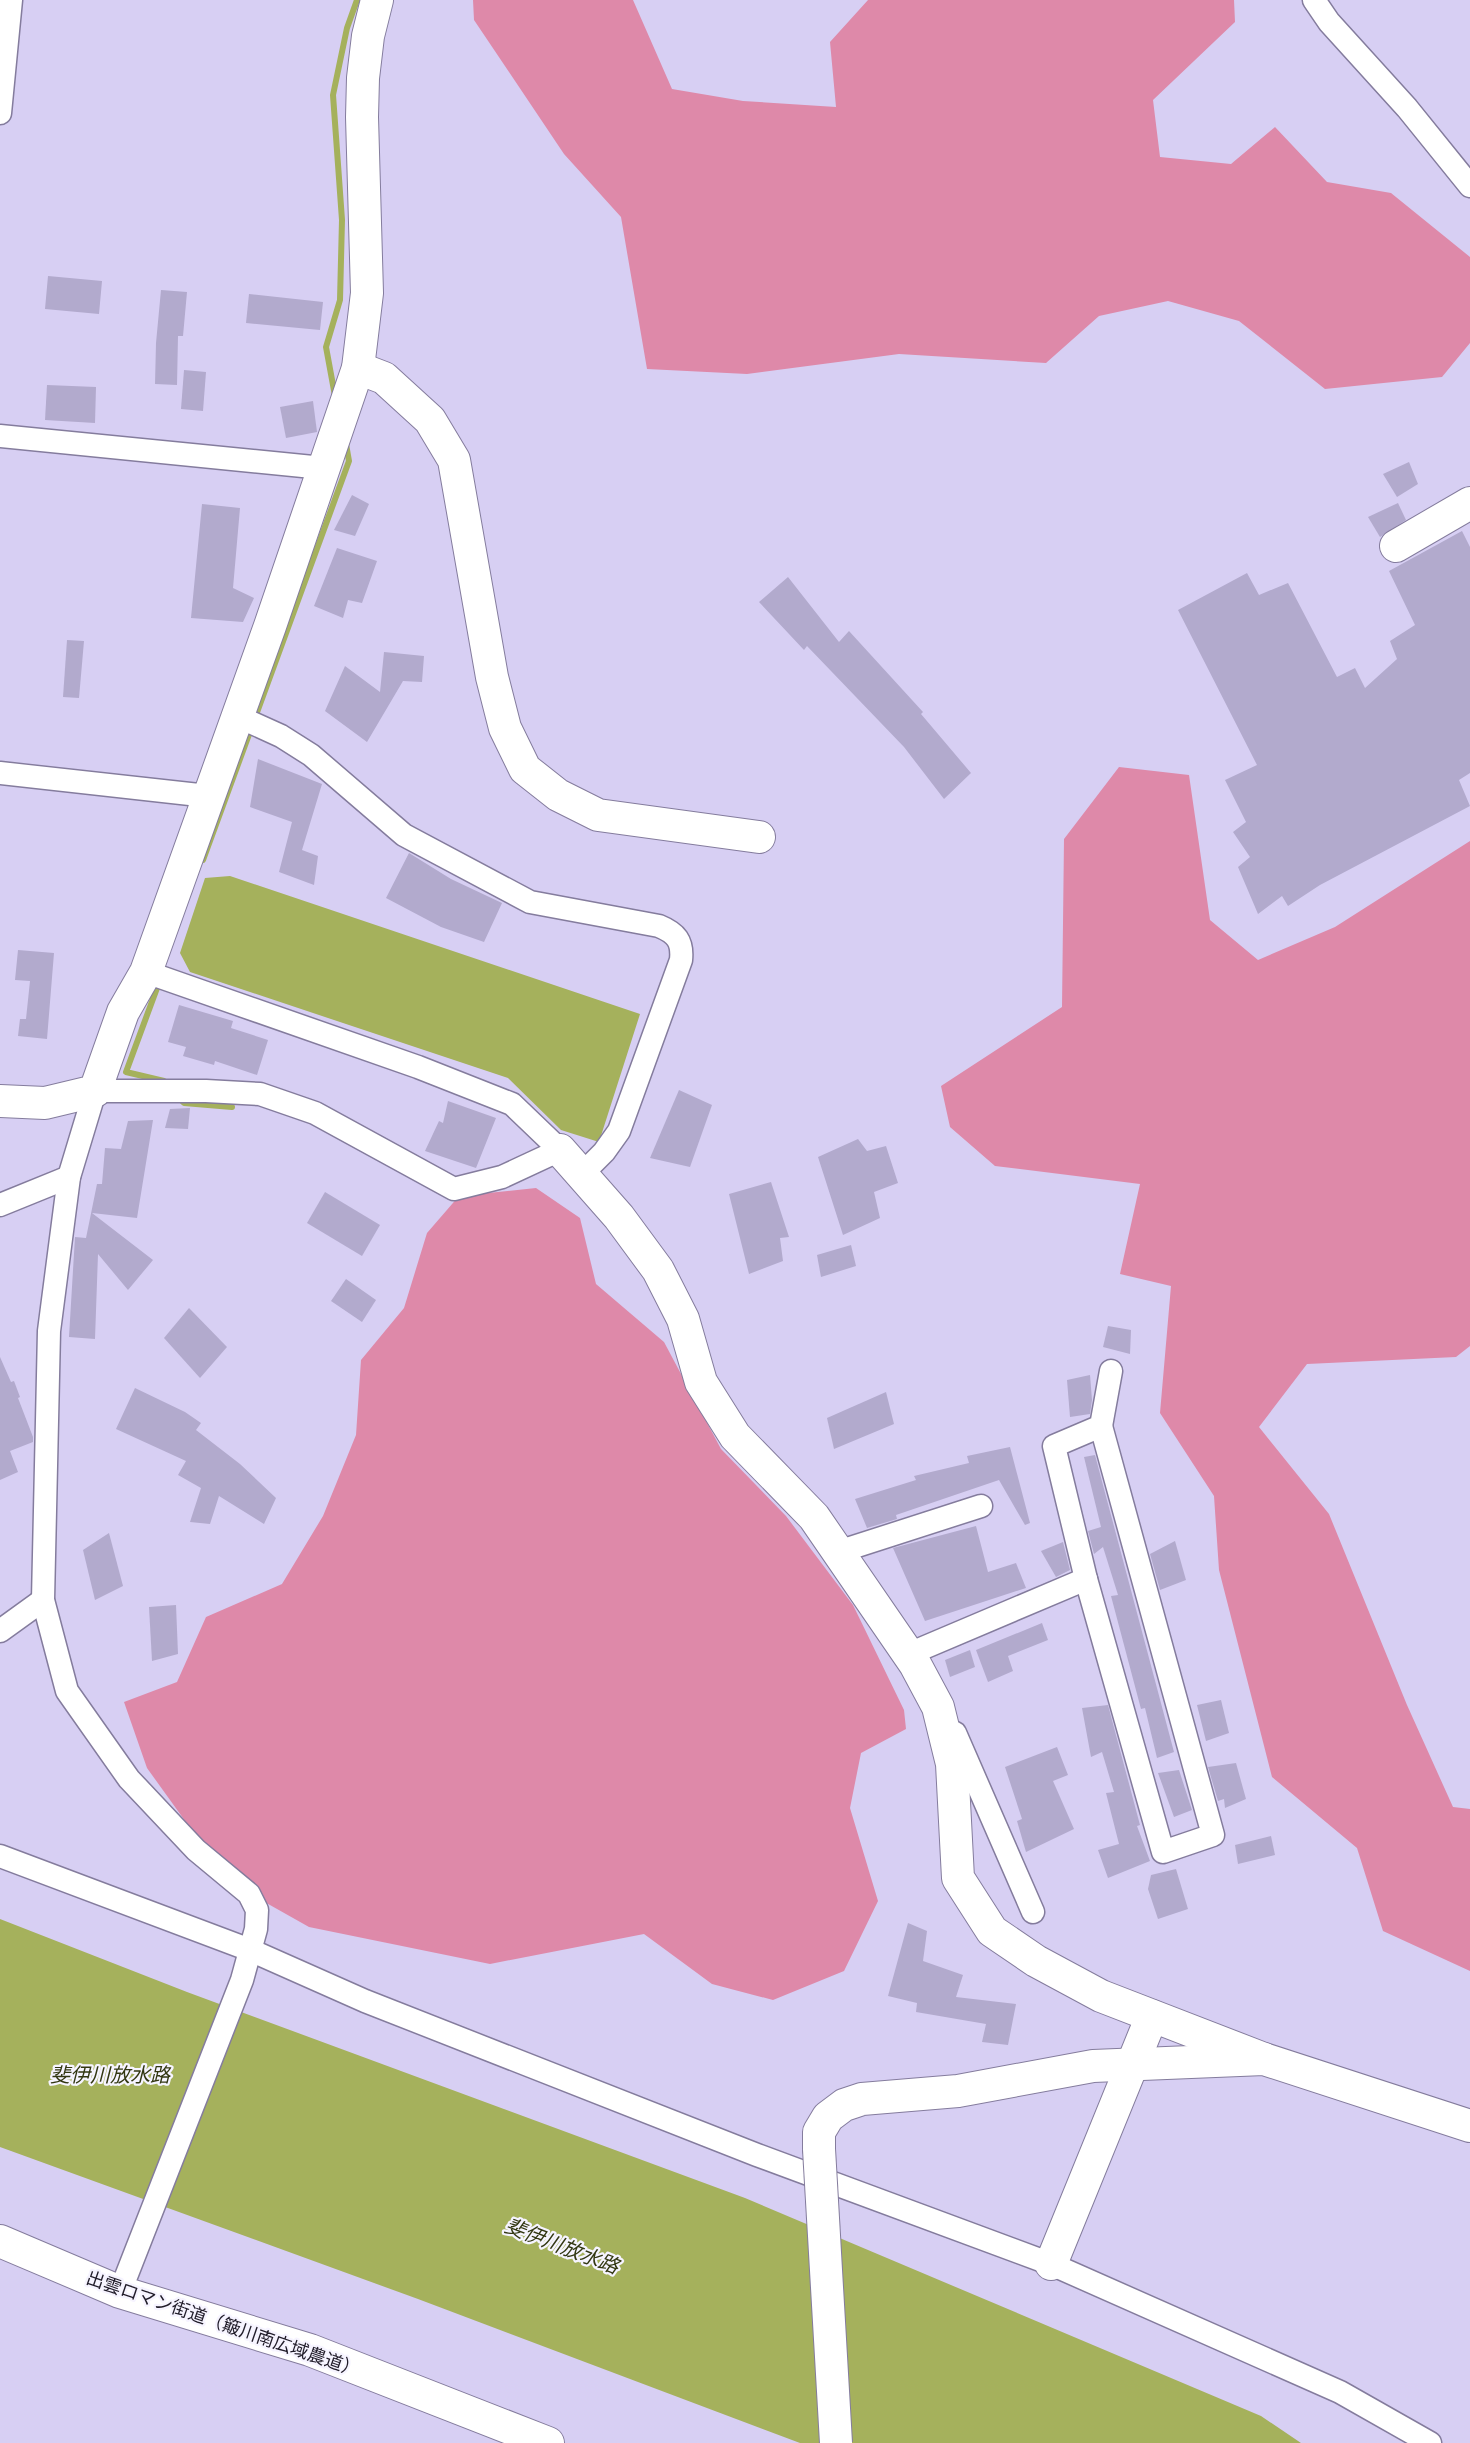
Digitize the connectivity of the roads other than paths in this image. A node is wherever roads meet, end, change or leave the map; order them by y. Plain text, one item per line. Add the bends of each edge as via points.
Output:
1 (10, 0) edge
2 (377, 0) edge
3 (1314, 0) edge
4 (0, 102) edge
5 (1470, 186) edge
6 (358, 368) junction
7 (0, 436) edge
8 (323, 468) junction
9 (1470, 503) edge
10 (1396, 546) dead end
11 (237, 716) junction
12 (0, 773) edge
13 (208, 796) junction
14 (759, 837) dead end
15 (146, 972) junction
16 (95, 1091) junction
17 (0, 1101) edge
18 (560, 1150) junction
19 (582, 1174) junction
20 (69, 1177) junction
21 (0, 1205) edge
22 (1111, 1371) dead end
23 (1101, 1426) junction
24 (981, 1506) dead end
25 (838, 1552) junction
26 (1086, 1579) junction
27 (43, 1600) junction
28 (0, 1631) edge
29 (909, 1654) junction
30 (938, 1707) junction
31 (0, 1856) edge
32 (1033, 1912) dead end
33 (250, 1950) junction
34 (1152, 2016) junction
35 (1264, 2059) junction
36 (1134, 2064) junction
37 (1470, 2126) edge
38 (0, 2241) edge
39 (1051, 2264) junction
40 (120, 2292) junction
41 (531, 2440) edge
42 (836, 2443) edge
43 (1430, 2443) edge

1 - 4 street
2 - 6 street via 363,78 367,293
3 - 5 street
6 - 8 street
6 - 14 street via 384,378 430,420 454,460 492,677 505,728 525,770 558,795 598,815
7 - 8 street
8 - 11 street
9 - 10 street
11 - 13 street
11 - 19 street via 311,755 404,835 530,902 659,926 679,939 681,960 619,1131
12 - 13 street
13 - 15 street
15 - 16 street via 123,1012
15 - 18 street via 512,1104
16 - 17 street via 45,1103
16 - 18 street via 260,1094 315,1113 454,1189 502,1178
16 - 20 street
18 - 19 street
19 - 25 street via 658,1270 683,1319 701,1382 735,1436 814,1517
20 - 21 street
20 - 27 street via 49,1331
22 - 23 street
23 - 26 street via 1054,1446
23 - 26 street via 1213,1835 1163,1852
24 - 25 street
25 - 29 street
26 - 29 street
27 - 28 street
27 - 33 street via 67,1691 101,1740 129,1779 196,1850 249,1894 257,1910
29 - 30 street
30 - 32 street via 955,1732
30 - 34 street via 952,1764 958,1878 992,1930 1036,1961 1101,1996
31 - 33 street
33 - 39 street via 365,2001 757,2155
33 - 40 street via 242,1980
34 - 35 street
34 - 36 street
35 - 36 street
35 - 37 street
36 - 39 street
36 - 42 street, bridge via 1093,2066 958,2091 862,2099 844,2104 828,2117 819,2132 819,2149
38 - 40 street, 出雲ロマン街道（簸川南広域農道）
39 - 43 street via 1340,2392
40 - 41 street, 出雲ロマン街道（簸川南広域農道） via 310,2350

